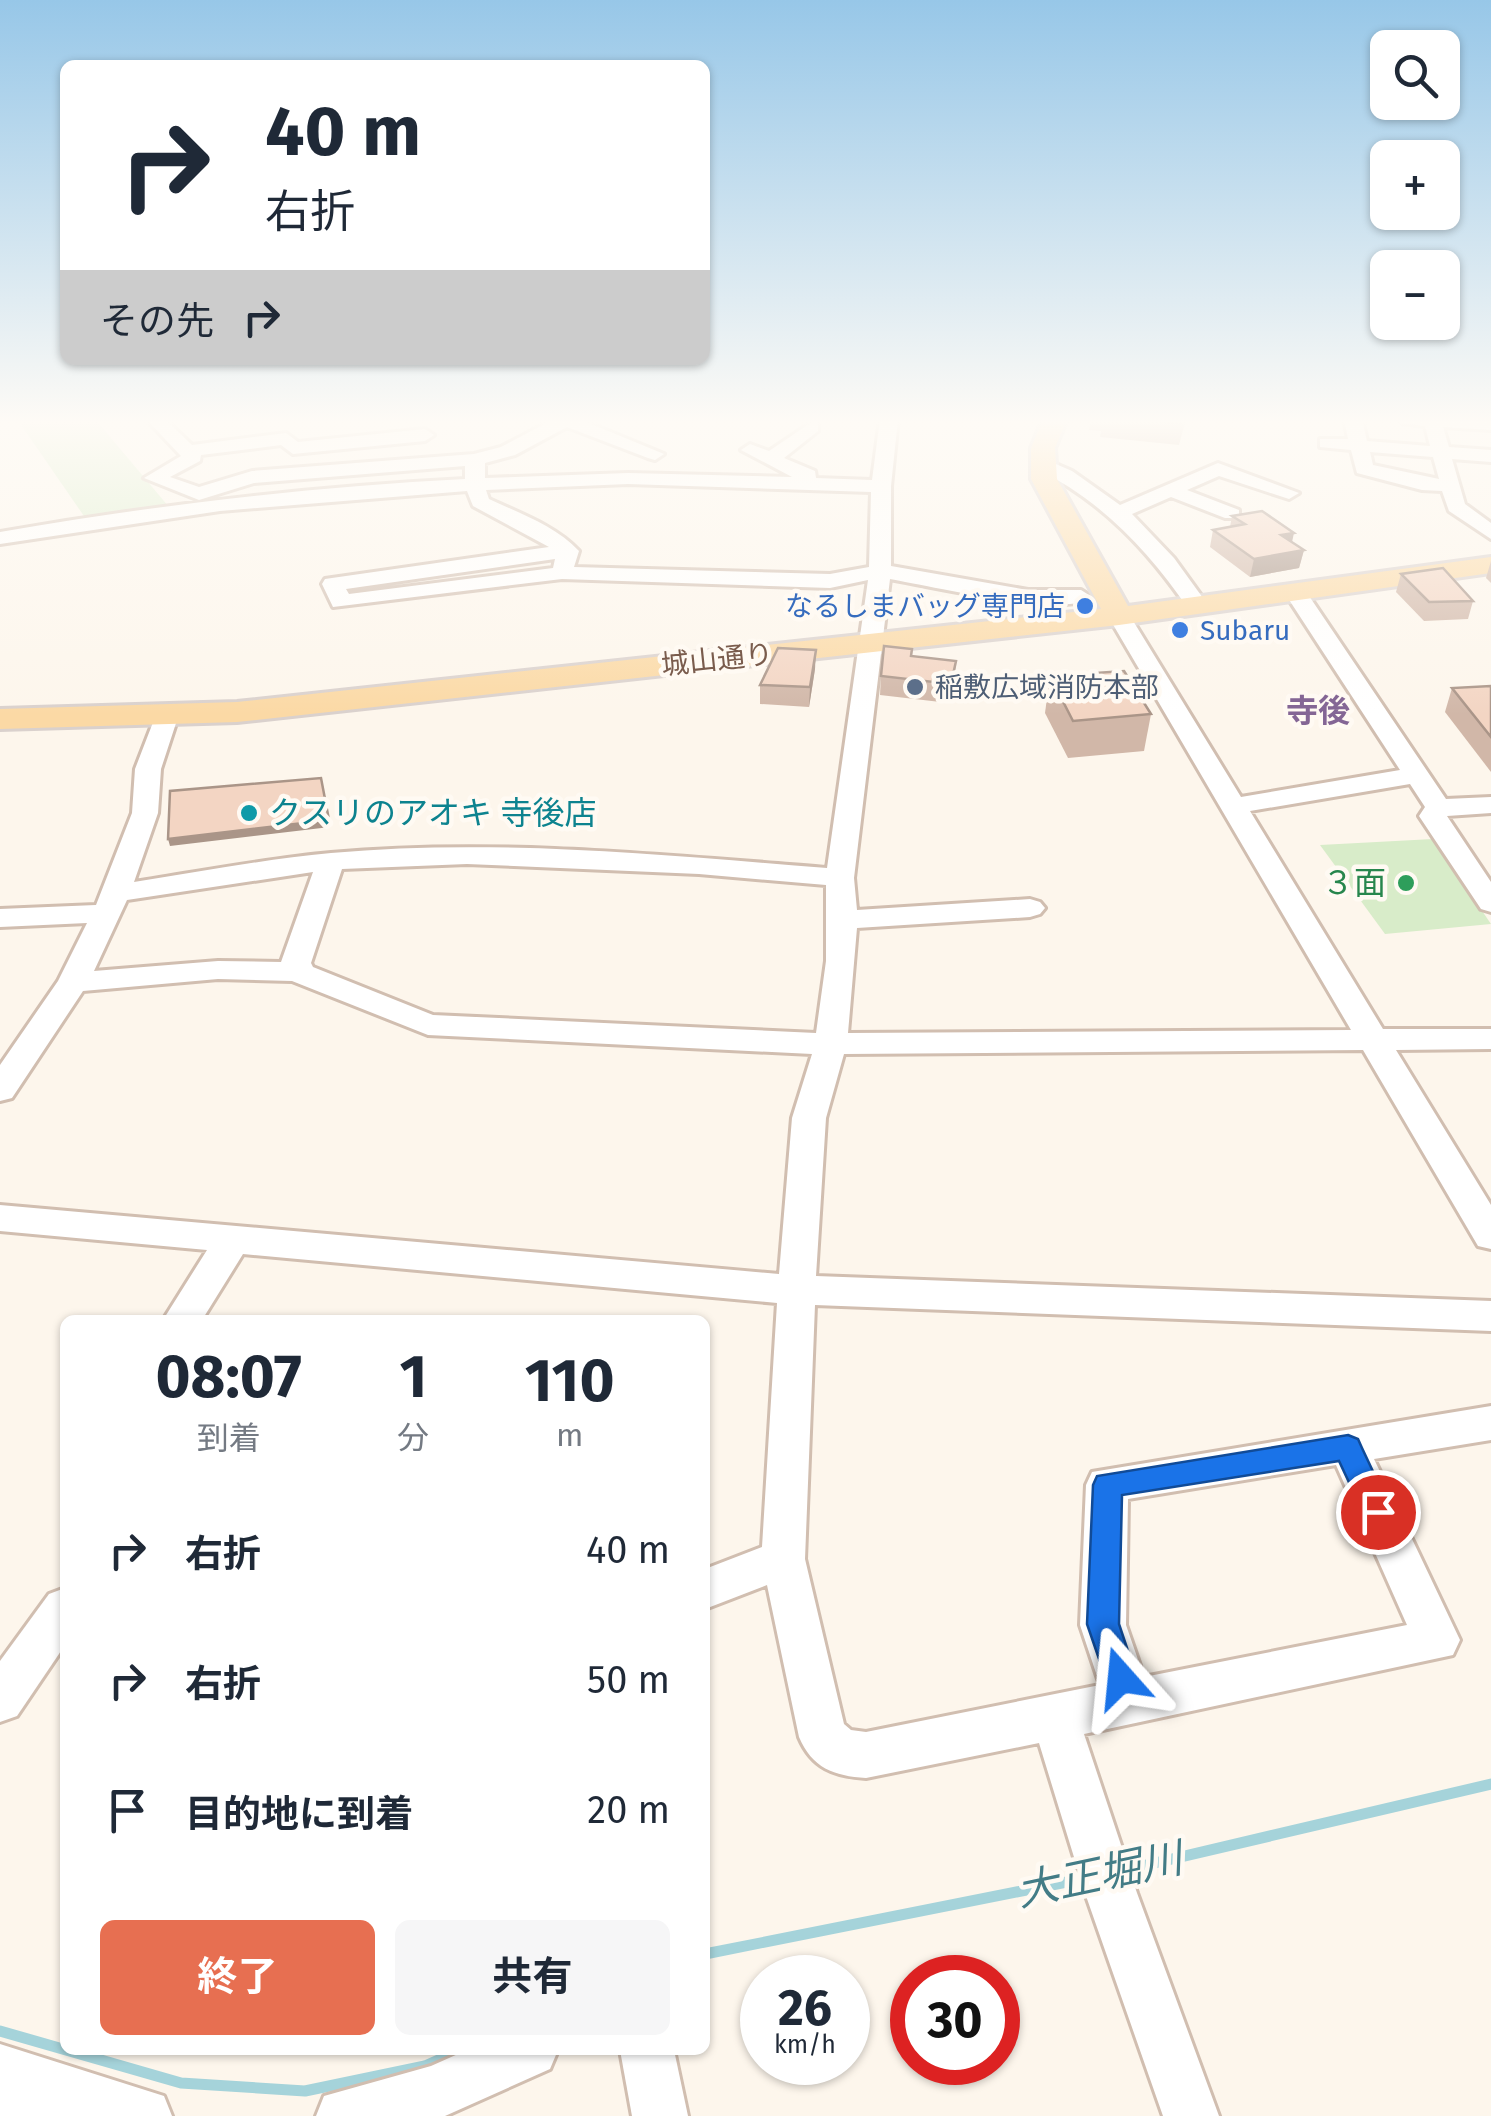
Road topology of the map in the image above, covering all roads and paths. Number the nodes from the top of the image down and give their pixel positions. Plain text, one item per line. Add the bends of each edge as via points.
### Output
1 (115, 518) edge
2 (513, 518) edge
3 (881, 518) edge
4 (1064, 518) edge
5 (1123, 518) edge
6 (0, 538) edge
7 (565, 562) junction
8 (1491, 565) edge
9 (880, 572) junction
10 (1295, 592) junction
11 (1081, 597) dead end
12 (1197, 605) junction
13 (1119, 616) junction
14 (868, 643) junction
15 (166, 716) junction
16 (0, 719) edge
17 (1416, 776) junction
18 (1491, 805) edge
19 (1234, 806) junction
20 (1438, 807) junction
21 (332, 860) junction
22 (840, 878) junction
23 (110, 903) junction
24 (1491, 903) edge
25 (1030, 908) dead end
26 (0, 918) edge
27 (844, 920) junction
28 (300, 972) junction
29 (73, 982) junction
30 (1491, 1039) edge
31 (1374, 1041) junction
32 (831, 1044) junction
33 (0, 1090) edge
34 (0, 1218) edge
35 (1491, 1236) edge
36 (231, 1242) junction
37 (795, 1290) junction
38 (185, 1315) edge
39 (1491, 1316) edge
40 (1491, 1423) edge
41 (1348, 1448) junction
42 (783, 1559) junction
43 (710, 1587) edge
44 (60, 1615) edge
45 (0, 1700) edge
46 (1130, 1704) junction
47 (1055, 1719) junction
48 (520, 2055) edge
49 (648, 2055) edge
50 (0, 2072) edge
51 (54, 2090) junction
52 (0, 2108) edge
53 (144, 2116) edge
54 (344, 2116) edge
55 (660, 2116) edge
56 (1191, 2116) edge

1 - 6 street
2 - 7 street via 542,532
3 - 9 street
4 - 13 main road
5 - 12 street via 1160,553
7 - 7 street via 333,584 341,602
7 - 9 street via 830,581
8 - 10 main road, 城山通り
9 - 11 street via 1028,596
9 - 14 street
10 - 12 main road, 城山通り
10 - 17 street
12 - 13 main road, 城山通り
13 - 14 main road, 城山通り
13 - 19 street
14 - 15 main road, 城山通り
14 - 22 street
15 - 16 main road, 城山通り
15 - 23 street via 148,769 145,813
17 - 19 street
17 - 20 street
18 - 20 street
19 - 31 street
20 - 24 street via 1433,816
21 - 22 street via 467,856
21 - 23 street
21 - 28 street via 296,963
22 - 27 street
23 - 26 street
23 - 29 street
25 - 27 street
27 - 32 street
28 - 29 street via 218,970
28 - 32 street via 428,1025
29 - 33 street
30 - 31 street
31 - 32 street
31 - 35 street
32 - 37 street via 809,1113
34 - 36 street
36 - 37 street
36 - 38 street
37 - 39 street
37 - 42 street via 793,1466
40 - 41 street
41 - 46 street via 1108,1485 1103,1624
41 - 46 street via 1437,1640
42 - 43 street
42 - 47 street via 823,1737 841,1753 866,1755
44 - 45 street
46 - 47 street
47 - 56 street
48 - 54 street via 433,2093
49 - 55 street
50 - 51 street
51 - 52 street
51 - 53 street

